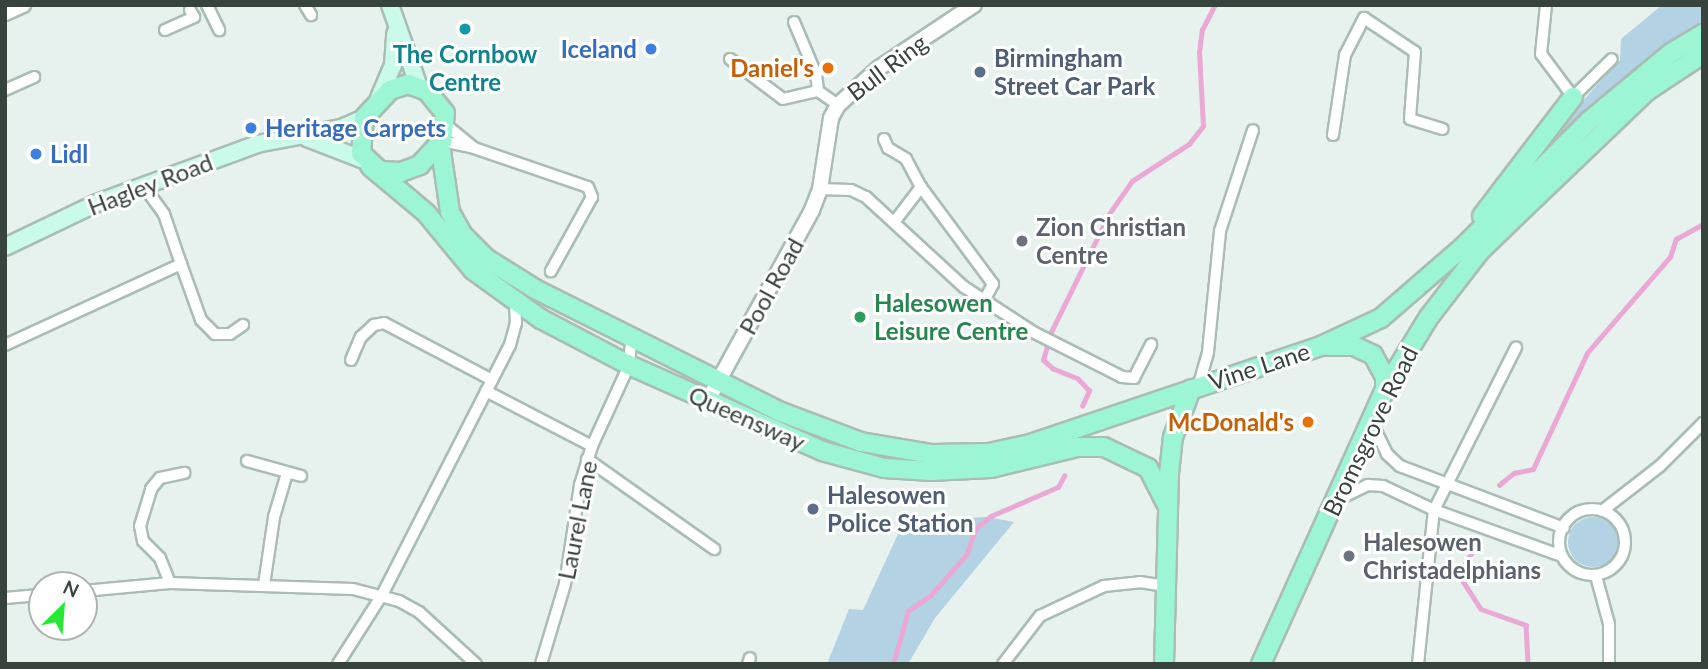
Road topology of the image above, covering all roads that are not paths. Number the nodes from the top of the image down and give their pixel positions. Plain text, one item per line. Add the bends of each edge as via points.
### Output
1 (23, 5) edge
2 (207, 5) edge
3 (390, 5) edge
4 (974, 5) edge
5 (1365, 5) edge
6 (1546, 5) edge
7 (192, 7) edge
8 (5, 13) edge
9 (1364, 18) junction
10 (794, 22) dead end
11 (395, 23) junction
12 (165, 30) dead end
13 (219, 30) dead end
14 (1703, 34) edge
15 (1703, 54) edge
16 (730, 59) dead end
17 (1612, 59) dead end
18 (34, 77) dead end
19 (419, 86) junction
20 (5, 90) edge
21 (818, 91) junction
22 (1573, 97) junction
23 (378, 100) junction
24 (838, 105) junction
25 (364, 118) junction
26 (1442, 129) dead end
27 (1253, 130) dead end
28 (1333, 135) dead end
29 (301, 137) junction
30 (443, 137) junction
31 (884, 139) dead end
32 (474, 148) junction
33 (367, 163) junction
34 (143, 185) junction
35 (921, 187) junction
36 (820, 189) junction
37 (894, 221) junction
38 (1464, 246) junction
39 (5, 247) edge
40 (181, 264) junction
41 (551, 271) dead end
42 (985, 299) junction
43 (515, 302) junction
44 (243, 325) dead end
45 (631, 340) junction
46 (1152, 344) dead end
47 (5, 345) edge
48 (1321, 346) junction
49 (1516, 348) dead end
50 (351, 360) dead end
51 (629, 365) junction
52 (492, 380) junction
53 (718, 381) junction
54 (1195, 387) junction
55 (1385, 389) junction
56 (486, 391) junction
57 (707, 402) junction
58 (1371, 421) junction
59 (1703, 423) edge
60 (592, 446) junction
61 (587, 459) junction
62 (247, 461) dead end
63 (184, 473) dead end
64 (287, 473) junction
65 (301, 476) dead end
66 (1450, 485) junction
67 (1335, 500) junction
68 (1167, 505) junction
69 (1434, 510) junction
70 (1602, 511) junction
71 (1563, 528) junction
72 (714, 550) dead end
73 (1562, 556) junction
74 (1597, 576) junction
75 (170, 583) junction
76 (264, 585) junction
77 (1164, 586) junction
78 (98, 590) edge
79 (382, 595) junction
80 (28, 596) edge
81 (5, 598) edge
82 (338, 664) edge
83 (476, 664) edge
84 (541, 664) edge
85 (1003, 664) edge
86 (1164, 664) edge
87 (1261, 664) edge
88 (1418, 664) edge
89 (1609, 664) edge

1 - 8 street
2 - 13 street
3 - 11 main road
4 - 24 street, Bull Ring via 879,68
5 - 9 street
6 - 22 street via 1541,54
7 - 12 street via 194,17
9 - 26 street via 1415,52 1410,119
9 - 28 street via 1345,55
10 - 21 street via 816,74
11 - 19 main road
11 - 23 main road via 393,65
14 - 38 main road, Bromsgrove Road via 1671,53 1598,114
15 - 55 main road, Bromsgrove Road via 1647,91 1480,251 1429,317
16 - 21 street via 783,99
17 - 22 street
18 - 20 street
19 - 23 main road via 399,85
19 - 30 main road via 439,105
21 - 24 street
22 - 38 main road via 1551,121
23 - 25 main road
24 - 36 street, Bull Ring via 827,134
25 - 29 main road, Hagley Road
25 - 33 main road via 359,142
27 - 54 street via 1220,231 1208,352
29 - 33 main road, Hagley Road
29 - 34 main road, Hagley Road via 257,144
30 - 32 street
30 - 32 street
30 - 33 main road via 425,161 408,170 391,173
30 - 45 main road, Queensway via 450,212 462,234 512,275
31 - 35 street via 888,148 906,159
32 - 41 street via 588,187 592,197
33 - 43 main road, Queensway via 426,214 473,270
34 - 39 main road, Hagley Road
34 - 40 street via 164,214
35 - 37 street
35 - 42 street via 993,284
36 - 37 street via 851,190
36 - 53 street, Pool Road via 786,262
37 - 42 street via 913,245
38 - 48 main road, Bromsgrove Road via 1381,318
40 - 44 street via 201,320 215,334 230,334
40 - 47 street
42 - 46 street via 1033,332 1122,377 1134,378
43 - 51 main road, Queensway
43 - 52 street via 516,323
45 - 51 street, Laurel Lane
45 - 53 main road, Queensway
48 - 54 main road, Vine Lane
48 - 55 main road via 1354,346 1373,355 1385,377
49 - 66 street
50 - 52 street via 360,337 384,323
51 - 57 main road, Queensway
51 - 60 street, Laurel Lane
52 - 56 street
53 - 54 main road, Queensway via 781,412 861,442 932,454 989,453 1030,444
53 - 57 street, Pool Road
54 - 68 main road, Vine Lane via 1173,437
55 - 58 main road, Bromsgrove Road
56 - 60 street
56 - 79 street
57 - 68 main road, Queensway via 822,451 884,468 991,468 1078,447 1104,447 1148,468
58 - 66 street via 1388,454 1400,466
58 - 67 main road, Bromsgrove Road
59 - 70 street via 1660,466
60 - 61 street, Laurel Lane
61 - 72 street
61 - 84 street, Laurel Lane via 558,615
62 - 64 street via 271,464
63 - 75 street via 160,478 151,489 140,526 143,541 160,558
64 - 65 street
64 - 76 street via 274,517
66 - 69 street
66 - 71 street
67 - 69 street via 1368,485 1383,486
67 - 87 main road, Bromsgrove Road
68 - 77 main road, Vine Lane
69 - 73 street
69 - 88 street
70 - 71 street via 1578,513
70 - 74 street via 1618,522 1625,540 1615,566
71 - 73 street via 1559,541
73 - 74 street via 1574,568
74 - 89 street via 1609,624
75 - 76 street
75 - 78 street
76 - 79 street via 334,585
77 - 85 street via 1140,582 1104,586 1040,617
77 - 86 main road, Vine Lane
79 - 82 street
79 - 83 street via 419,612
80 - 81 street

